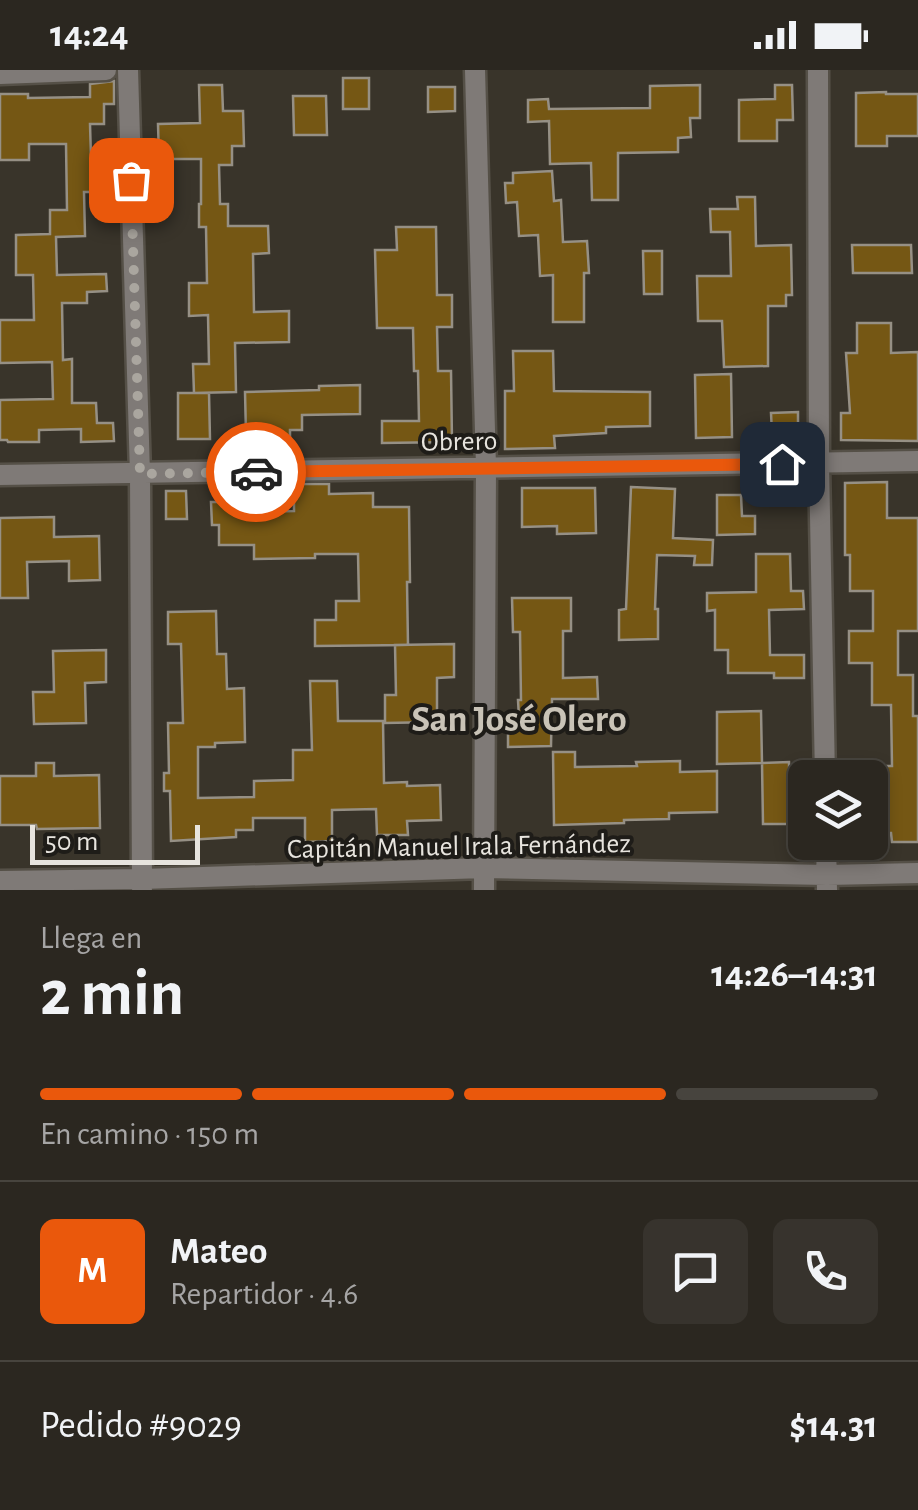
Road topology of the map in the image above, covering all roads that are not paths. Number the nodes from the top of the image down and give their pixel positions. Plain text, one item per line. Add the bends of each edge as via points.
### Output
1 (106, 70) edge
2 (128, 70) edge
3 (475, 70) edge
4 (818, 70) edge
5 (0, 74) edge
6 (918, 461) edge
7 (818, 464) junction
8 (486, 467) junction
9 (140, 474) junction
10 (0, 475) edge
11 (825, 760) edge
12 (484, 868) junction
13 (918, 873) edge
14 (0, 881) edge
15 (827, 882) edge
16 (142, 884) edge
17 (484, 890) edge

1 - 5 street
2 - 9 street
3 - 8 street
4 - 7 street
6 - 7 street, Obrero
7 - 8 street, Obrero
7 - 11 street
8 - 9 street, Obrero
8 - 12 street
9 - 10 street, Obrero
9 - 16 street
12 - 15 street, Capitán Manuel Irala Fernández
12 - 16 street, Capitán Manuel Irala Fernández
12 - 17 street
13 - 15 street, Capitán Manuel Irala Fernández
14 - 16 street, Capitán Manuel Irala Fernández

